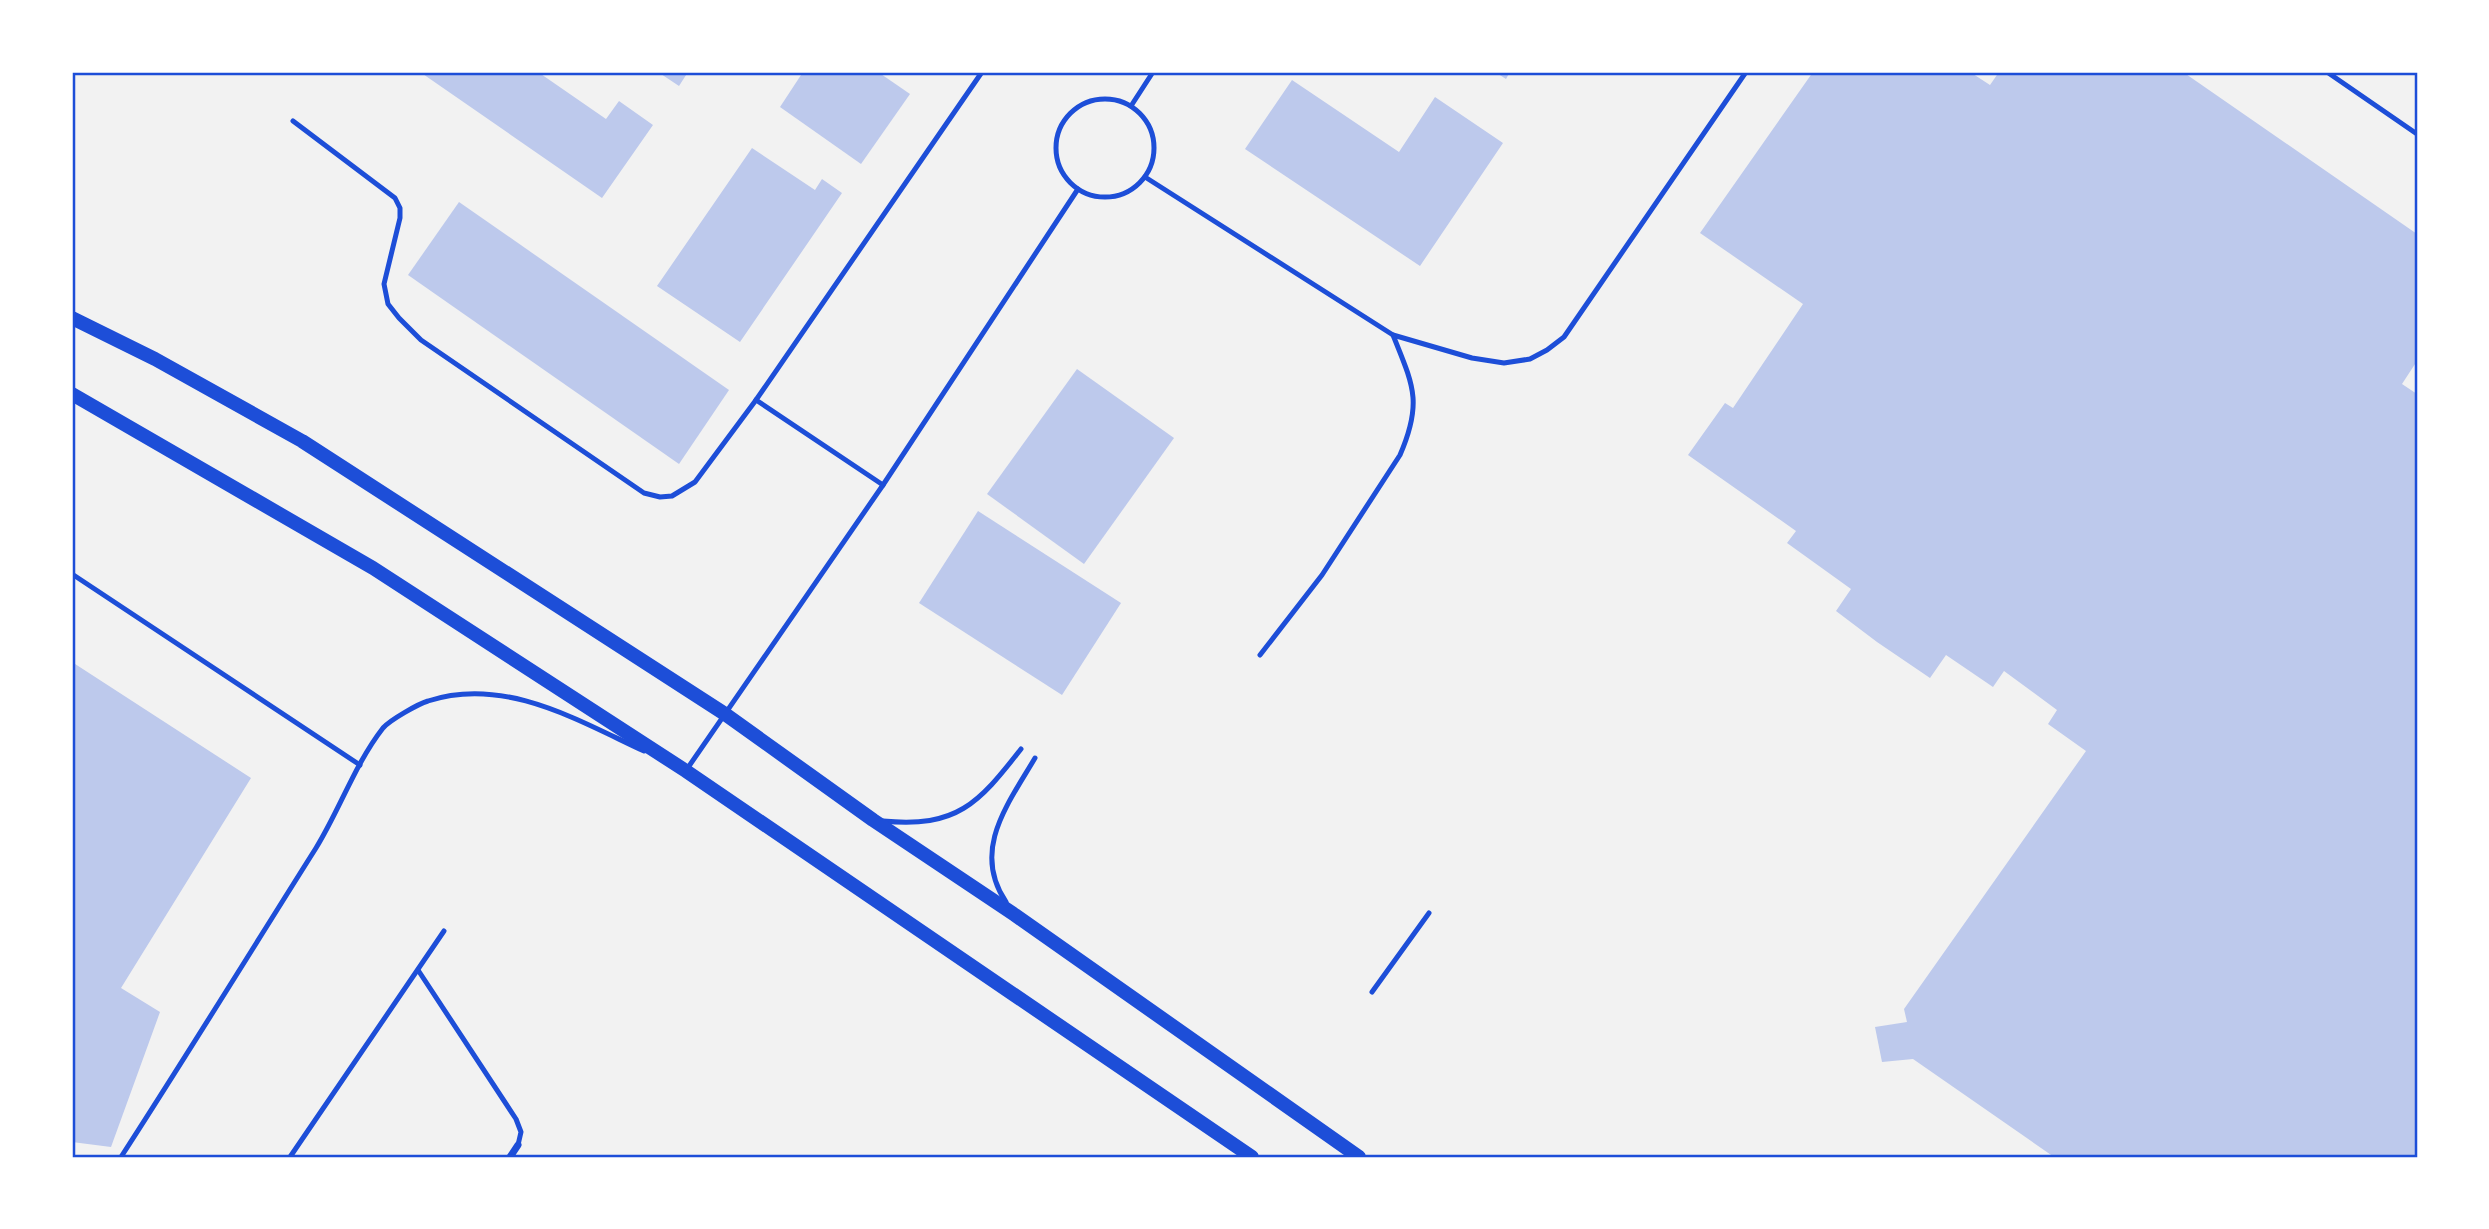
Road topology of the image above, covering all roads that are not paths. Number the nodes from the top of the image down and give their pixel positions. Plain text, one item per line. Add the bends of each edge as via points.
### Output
1 (982, 72) edge
2 (1153, 72) edge
3 (1746, 72) edge
4 (2327, 72) edge
5 (1131, 106) junction
6 (293, 121) dead end
7 (2417, 134) edge
8 (1145, 177) junction
9 (1078, 189) junction
10 (72, 318) edge
11 (1393, 335) junction
12 (72, 394) edge
13 (756, 400) junction
14 (883, 485) junction
15 (72, 574) edge
16 (1259, 655) dead end
17 (725, 714) junction
18 (1021, 749) dead end
19 (1035, 758) dead end
20 (360, 765) junction
21 (686, 771) junction
22 (873, 820) junction
23 (1429, 913) dead end
24 (1015, 915) junction
25 (444, 931) dead end
26 (418, 970) junction
27 (1372, 992) dead end
28 (518, 1145) joint
29 (121, 1157) edge
30 (290, 1157) edge
31 (510, 1157) edge
32 (1252, 1157) edge
33 (1359, 1157) edge

1 - 13 lane
2 - 5 lane
3 - 11 lane via 1564,337 1547,351 1504,363
4 - 7 lane
5 - 8 lane via 1143,117 1155,147
5 - 9 lane via 1101,99 1080,107 1064,122 1056,151 1067,179
6 - 13 lane via 395,198 400,218 384,284 388,303 399,318 421,340 644,493 672,496 687,488
8 - 9 lane via 1121,195 1092,195
8 - 11 lane
9 - 14 lane
10 - 17 main road via 302,441
11 - 16 lane via 1413,387 1415,410 1409,436 1322,575
12 - 21 main road via 373,568
13 - 14 lane
14 - 17 lane
15 - 20 lane
17 - 21 lane
17 - 22 main road
18 - 22 lane via 992,787 945,819 909,824
19 - 24 lane via 1002,812 992,850 997,885
20 - 21 lane via 385,726 426,701 472,692 521,698
20 - 29 lane via 318,844
21 - 32 main road
22 - 24 main road
23 - 27 lane
24 - 33 main road
25 - 26 lane
26 - 28 lane via 516,1119 521,1132
26 - 30 lane
28 - 31 street

